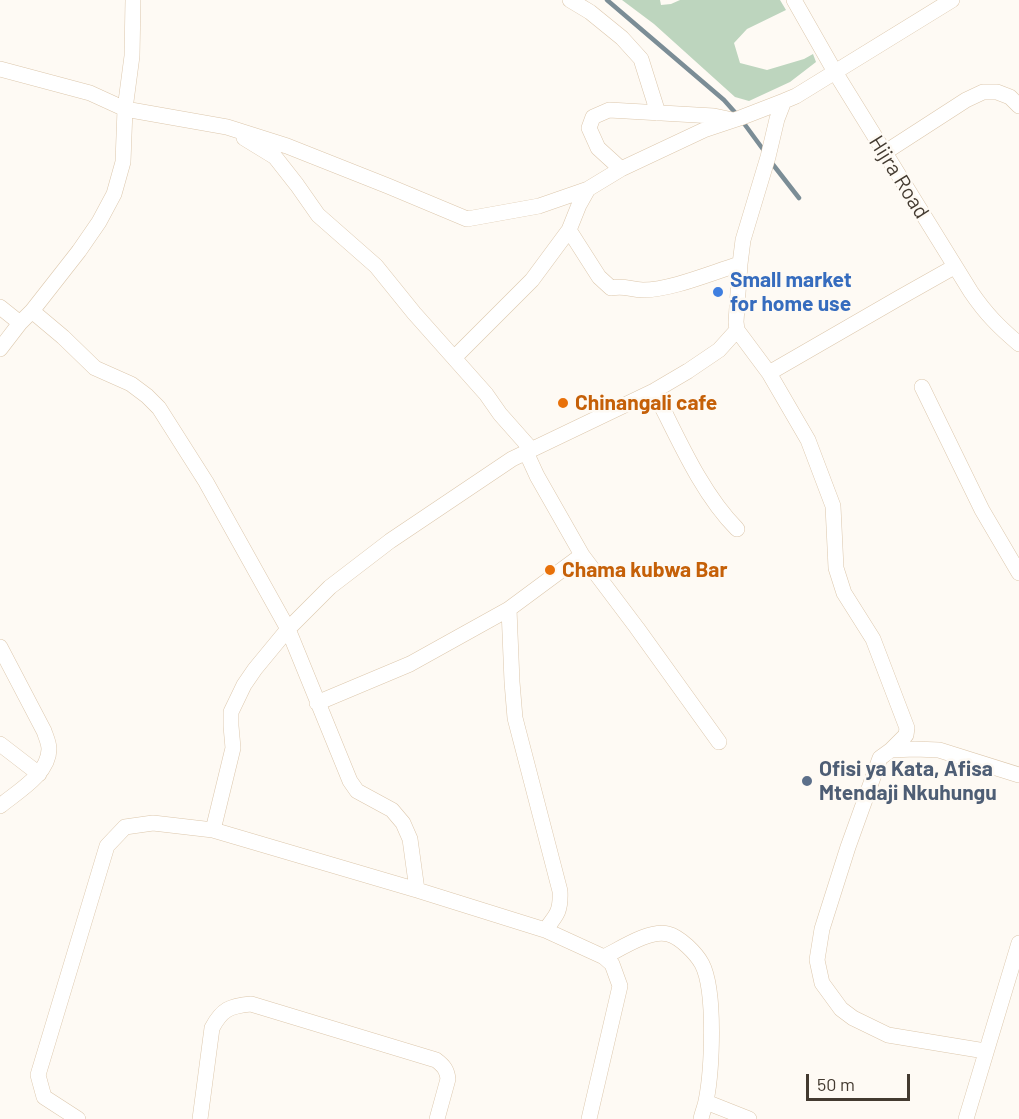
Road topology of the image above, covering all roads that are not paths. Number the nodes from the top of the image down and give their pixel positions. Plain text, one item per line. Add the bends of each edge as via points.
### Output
1 (133, 0) edge
2 (570, 0) edge
3 (794, 0) edge
4 (952, 0) edge
5 (0, 69) edge
6 (835, 72) junction
7 (784, 101) junction
8 (1015, 101) edge
9 (125, 109) junction
10 (658, 113) junction
11 (735, 120) junction
12 (227, 127) junction
13 (884, 153) junction
14 (621, 169) junction
15 (588, 189) junction
16 (568, 231) junction
17 (740, 264) junction
18 (954, 267) junction
19 (0, 307) edge
20 (32, 311) junction
21 (20, 322) junction
22 (737, 330) junction
23 (1019, 344) edge
24 (0, 348) edge
25 (454, 358) junction
26 (769, 373) junction
27 (922, 387) dead end
28 (654, 391) junction
29 (529, 451) junction
30 (737, 529) dead end
31 (582, 555) junction
32 (1019, 573) edge
33 (509, 609) junction
34 (288, 629) junction
35 (0, 647) edge
36 (317, 703) junction
37 (719, 742) dead end
38 (0, 744) edge
39 (891, 750) junction
40 (39, 774) junction
41 (1019, 774) edge
42 (0, 806) edge
43 (213, 830) junction
44 (417, 890) junction
45 (545, 930) junction
46 (1019, 943) edge
47 (604, 957) junction
48 (985, 1051) junction
49 (706, 1102) junction
50 (78, 1119) edge
51 (200, 1119) edge
52 (437, 1119) edge
53 (589, 1119) edge
54 (700, 1119) edge
55 (749, 1119) edge
56 (966, 1119) edge

1 - 9 street via 132,56
2 - 10 street via 591,12 641,59
3 - 6 street, Hijra Road
4 - 6 street
5 - 9 street via 90,93
6 - 7 street
6 - 13 street, Hijra Road
7 - 11 street
7 - 17 street via 743,240
8 - 13 street via 997,92 982,92
9 - 12 street
9 - 20 street via 123,162 114,194 79,252
10 - 11 street
10 - 14 street via 609,110 593,117 589,128 598,148
11 - 14 street via 704,130
12 - 15 street via 287,146 467,219 539,206
12 - 25 street via 275,157 318,215 376,266
13 - 18 street, Hijra Road
14 - 15 street
15 - 16 street
16 - 17 street via 611,288 643,290 672,285
16 - 25 street via 532,280
17 - 22 street
18 - 23 street, Hijra Road via 986,313
18 - 26 street
19 - 21 street
20 - 21 street
20 - 34 street via 95,368 131,384 159,408 206,482
21 - 24 street
22 - 26 street
22 - 28 street via 719,350
25 - 29 street
26 - 39 street via 808,440 833,506 836,568 844,593 873,639 907,728 906,735
27 - 32 street via 982,510
28 - 29 street
28 - 30 street via 706,489
29 - 31 street via 537,476
29 - 34 street via 390,541 330,587
31 - 33 street
31 - 37 street
33 - 36 street via 410,664
33 - 45 street via 515,718 560,891 561,906
34 - 36 street
34 - 43 street via 244,685 231,712 233,748
35 - 40 street via 48,742 47,760
36 - 44 street via 357,791 392,810 404,823
38 - 40 street
39 - 41 street via 939,750
39 - 48 street via 880,758 822,929 817,960 822,983 841,1009 888,1035
40 - 42 street
43 - 44 street
43 - 50 street via 153,823 125,827 107,846 38,1075 44,1097
44 - 45 street
45 - 47 street
46 - 48 street
47 - 49 street via 636,940 667,933 684,942 702,964 711,1010
47 - 53 street via 612,964 620,986
48 - 56 street
49 - 54 street
49 - 55 street
51 - 52 street via 212,1028 226,1010 251,1004 436,1060 448,1073

